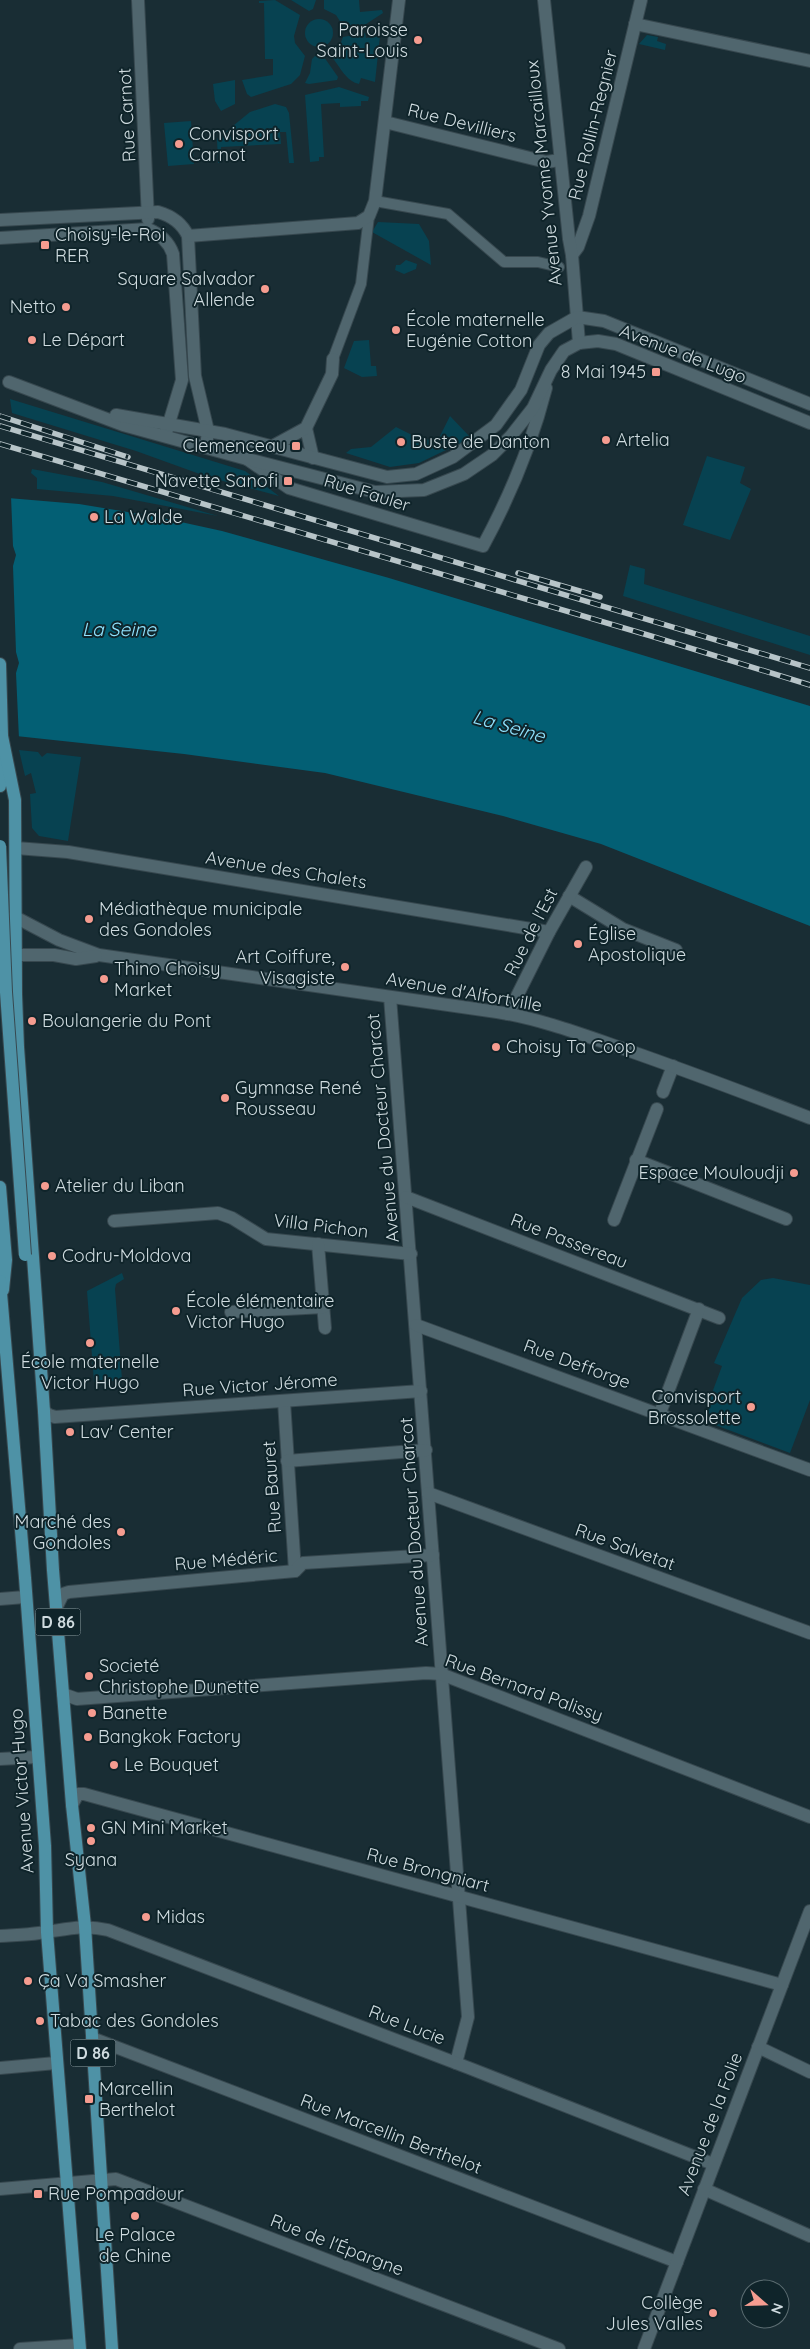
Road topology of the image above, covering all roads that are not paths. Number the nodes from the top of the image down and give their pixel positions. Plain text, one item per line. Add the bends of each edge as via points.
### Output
1 (138, 0) edge
2 (399, 0) edge
3 (544, 0) edge
4 (641, 0) edge
5 (635, 24) junction
6 (810, 61) edge
7 (385, 122) junction
8 (560, 160) junction
9 (375, 201) junction
10 (149, 212) junction
11 (369, 216) junction
12 (0, 220) edge
13 (148, 229) junction
14 (188, 236) junction
15 (0, 238) edge
16 (572, 255) junction
17 (558, 266) dead end
18 (577, 317) junction
19 (579, 343) junction
20 (333, 359) joint
21 (551, 370) junction
22 (9, 382) dead end
23 (810, 404) edge
24 (810, 423) edge
25 (306, 428) junction
26 (167, 431) junction
27 (208, 431) junction
28 (273, 446) junction
29 (206, 448) junction
30 (313, 458) junction
31 (247, 459) junction
32 (0, 664) edge
33 (2, 736) junction
34 (0, 786) edge
35 (0, 846) edge
36 (16, 848) junction
37 (586, 867) dead end
38 (569, 896) junction
39 (17, 918) junction
40 (0, 919) edge
41 (549, 932) junction
42 (676, 950) dead end
43 (17, 954) junction
44 (0, 955) edge
45 (99, 955) junction
46 (390, 997) junction
47 (508, 1014) junction
48 (673, 1066) junction
49 (663, 1092) dead end
50 (657, 1109) dead end
51 (810, 1118) edge
52 (636, 1160) junction
53 (0, 1187) edge
54 (406, 1198) junction
55 (786, 1219) dead end
56 (614, 1220) dead end
57 (114, 1221) dead end
58 (318, 1244) junction
59 (411, 1254) junction
60 (0, 1281) edge
61 (2, 1306) junction
62 (324, 1307) junction
63 (699, 1309) junction
64 (231, 1312) dead end
65 (37, 1316) junction
66 (719, 1318) dead end
67 (416, 1325) junction
68 (325, 1328) dead end
69 (421, 1391) junction
70 (284, 1401) junction
71 (44, 1411) junction
72 (660, 1413) junction
73 (5, 1414) edge
74 (426, 1450) junction
75 (287, 1461) junction
76 (810, 1470) edge
77 (428, 1493) junction
78 (433, 1555) junction
79 (295, 1571) junction
80 (26, 1597) junction
81 (0, 1599) edge
82 (57, 1606) junction
83 (810, 1633) edge
84 (441, 1674) junction
85 (63, 1694) junction
86 (37, 1757) junction
87 (0, 1759) edge
88 (72, 1805) junction
89 (810, 1816) edge
90 (459, 1897) junction
91 (810, 1911) edge
92 (85, 1926) junction
93 (46, 1932) junction
94 (0, 1936) edge
95 (782, 1985) junction
96 (92, 2038) junction
97 (758, 2047) junction
98 (56, 2063) junction
99 (456, 2063) junction
100 (0, 2068) edge
101 (810, 2072) edge
102 (713, 2164) junction
103 (101, 2180) junction
104 (66, 2184) junction
105 (0, 2189) edge
106 (704, 2189) junction
107 (810, 2236) edge
108 (677, 2262) junction
109 (79, 2347) edge
110 (20, 2349) edge
111 (112, 2349) edge
112 (559, 2349) edge
113 (644, 2349) edge

1 - 10 street, Rue Carnot
2 - 7 street
3 - 8 street, Avenue Yvonne Marcailloux
4 - 5 street, Rue Rollin-Regnier
5 - 6 street
5 - 16 street, Rue Rollin-Regnier via 589,216
7 - 8 street, Rue Devilliers via 546,162
7 - 9 street
8 - 16 street, Avenue Yvonne Marcailloux
9 - 11 street
9 - 17 street via 448,214 504,262 538,262
10 - 12 street
10 - 13 street, Rue Carnot
10 - 14 street via 171,216
11 - 14 street via 358,223
11 - 20 street via 361,284
13 - 15 street
13 - 26 street via 157,232 174,254 182,380
14 - 27 street via 195,376
16 - 18 street, Avenue Yvonne Marcailloux
18 - 19 street, Avenue Yvonne Marcailloux
18 - 23 street, Avenue de Lugo via 604,321
18 - 30 street via 548,333 539,344 521,390 496,425 453,458 416,474 388,477
19 - 21 street via 564,351
19 - 24 street, Avenue de Lugo via 598,341 616,344
20 - 25 street via 332,374
21 - 31 street via 533,408 492,455 464,474 424,490 375,492
21 - 31 street, Rue Fauler via 536,428 506,501 483,546 289,488
22 - 26 street via 123,425
25 - 28 street
25 - 30 street
26 - 27 street
26 - 29 street
27 - 28 street
27 - 29 street
28 - 30 street
29 - 31 street
32 - 33 main road, D 86
33 - 34 main road, D 86
33 - 36 main road, D 86 via 14,792
35 - 65 main road, D 86, bridge via 6,992 25,1255
36 - 39 main road, D 86
36 - 41 street, Avenue des Chalets via 68,852
37 - 38 street, Rue de l'Est
38 - 41 street, Rue de l'Est
38 - 42 street via 623,928
39 - 40 street
39 - 43 main road, D 86
39 - 45 street, Avenue d'Alfortville via 59,940
41 - 47 street, Rue de l'Est
43 - 44 street, Avenue d'Alfortville
43 - 45 street, Avenue d'Alfortville via 76,958
43 - 65 main road, D 86 via 18,1050
45 - 46 street, Avenue d'Alfortville
46 - 47 street, Avenue d'Alfortville
46 - 54 street, Avenue du Docteur Charcot
47 - 48 street, Avenue d'Alfortville via 574,1031
48 - 49 street
48 - 51 street, Avenue d'Alfortville
50 - 52 street
52 - 55 street
52 - 56 street
53 - 61 main road, Avenue Victor Hugo / D 86 via 6,1260
54 - 59 street, Avenue du Docteur Charcot
54 - 63 street, Rue Passereau
57 - 58 street, Villa Pichon via 218,1213 266,1239
58 - 59 street, Villa Pichon
58 - 62 street
59 - 67 street, Avenue du Docteur Charcot
60 - 61 main road, Avenue Victor Hugo / D 86
61 - 73 main road, Avenue Victor Hugo / D 86
62 - 64 street
62 - 68 street
63 - 66 street, Rue Passereau
63 - 72 street
65 - 71 main road, D 86
67 - 69 street, Avenue du Docteur Charcot
67 - 72 street, Rue Defforge
69 - 70 street, Rue Victor Jérome
69 - 74 street, Avenue du Docteur Charcot
70 - 71 street, Rue Victor Jérome via 55,1417
70 - 75 street, Rue Bauret
71 - 82 main road, D 86
72 - 76 street, Rue Defforge
73 - 80 main road, Avenue Victor Hugo / D 86
74 - 75 street
74 - 77 street, Avenue du Docteur Charcot
75 - 79 street, Rue Bauret
77 - 78 street, Avenue du Docteur Charcot
77 - 83 street, Rue Salvetat
78 - 79 street, Rue Médéric via 303,1563
78 - 84 street, Avenue du Docteur Charcot
79 - 82 street, Rue Médéric via 69,1592 63,1594
80 - 81 street
80 - 86 main road, Avenue Victor Hugo / D 86
82 - 85 main road, D 86
84 - 85 street, Rue Bernard Palissy via 77,1699
84 - 89 street, Rue Bernard Palissy
84 - 90 street, Avenue du Docteur Charcot
85 - 88 main road, D 86
86 - 87 street
86 - 93 main road, Avenue Victor Hugo / D 86 via 45,1846
88 - 90 street, Rue Brongniart via 78,1794 84,1794
88 - 92 main road, D 86
90 - 95 street, Rue Brongniart
90 - 99 street, Avenue du Docteur Charcot via 468,2016
91 - 95 street, Avenue de la Folie
92 - 93 street, Rue Lucie
92 - 96 main road, D 86
92 - 99 street, Rue Lucie via 108,1930
93 - 94 street, Rue Lucie
93 - 98 main road, Avenue Victor Hugo / D 86
95 - 97 street, Avenue de la Folie
96 - 103 main road, D 86
96 - 108 street, Rue Marcellin Berthelot
97 - 101 street
97 - 102 street, Avenue de la Folie
98 - 100 street
98 - 104 main road, Avenue Victor Hugo / D 86
99 - 102 street, Rue Lucie
102 - 106 street, Avenue de la Folie
103 - 104 street
103 - 111 main road, D 86
103 - 112 street, Rue de l'Épargne via 116,2179
104 - 105 street
104 - 109 main road, Avenue Victor Hugo / D 86
106 - 107 street
106 - 108 street, Avenue de la Folie
108 - 113 street, Avenue de la Folie
109 - 110 street

